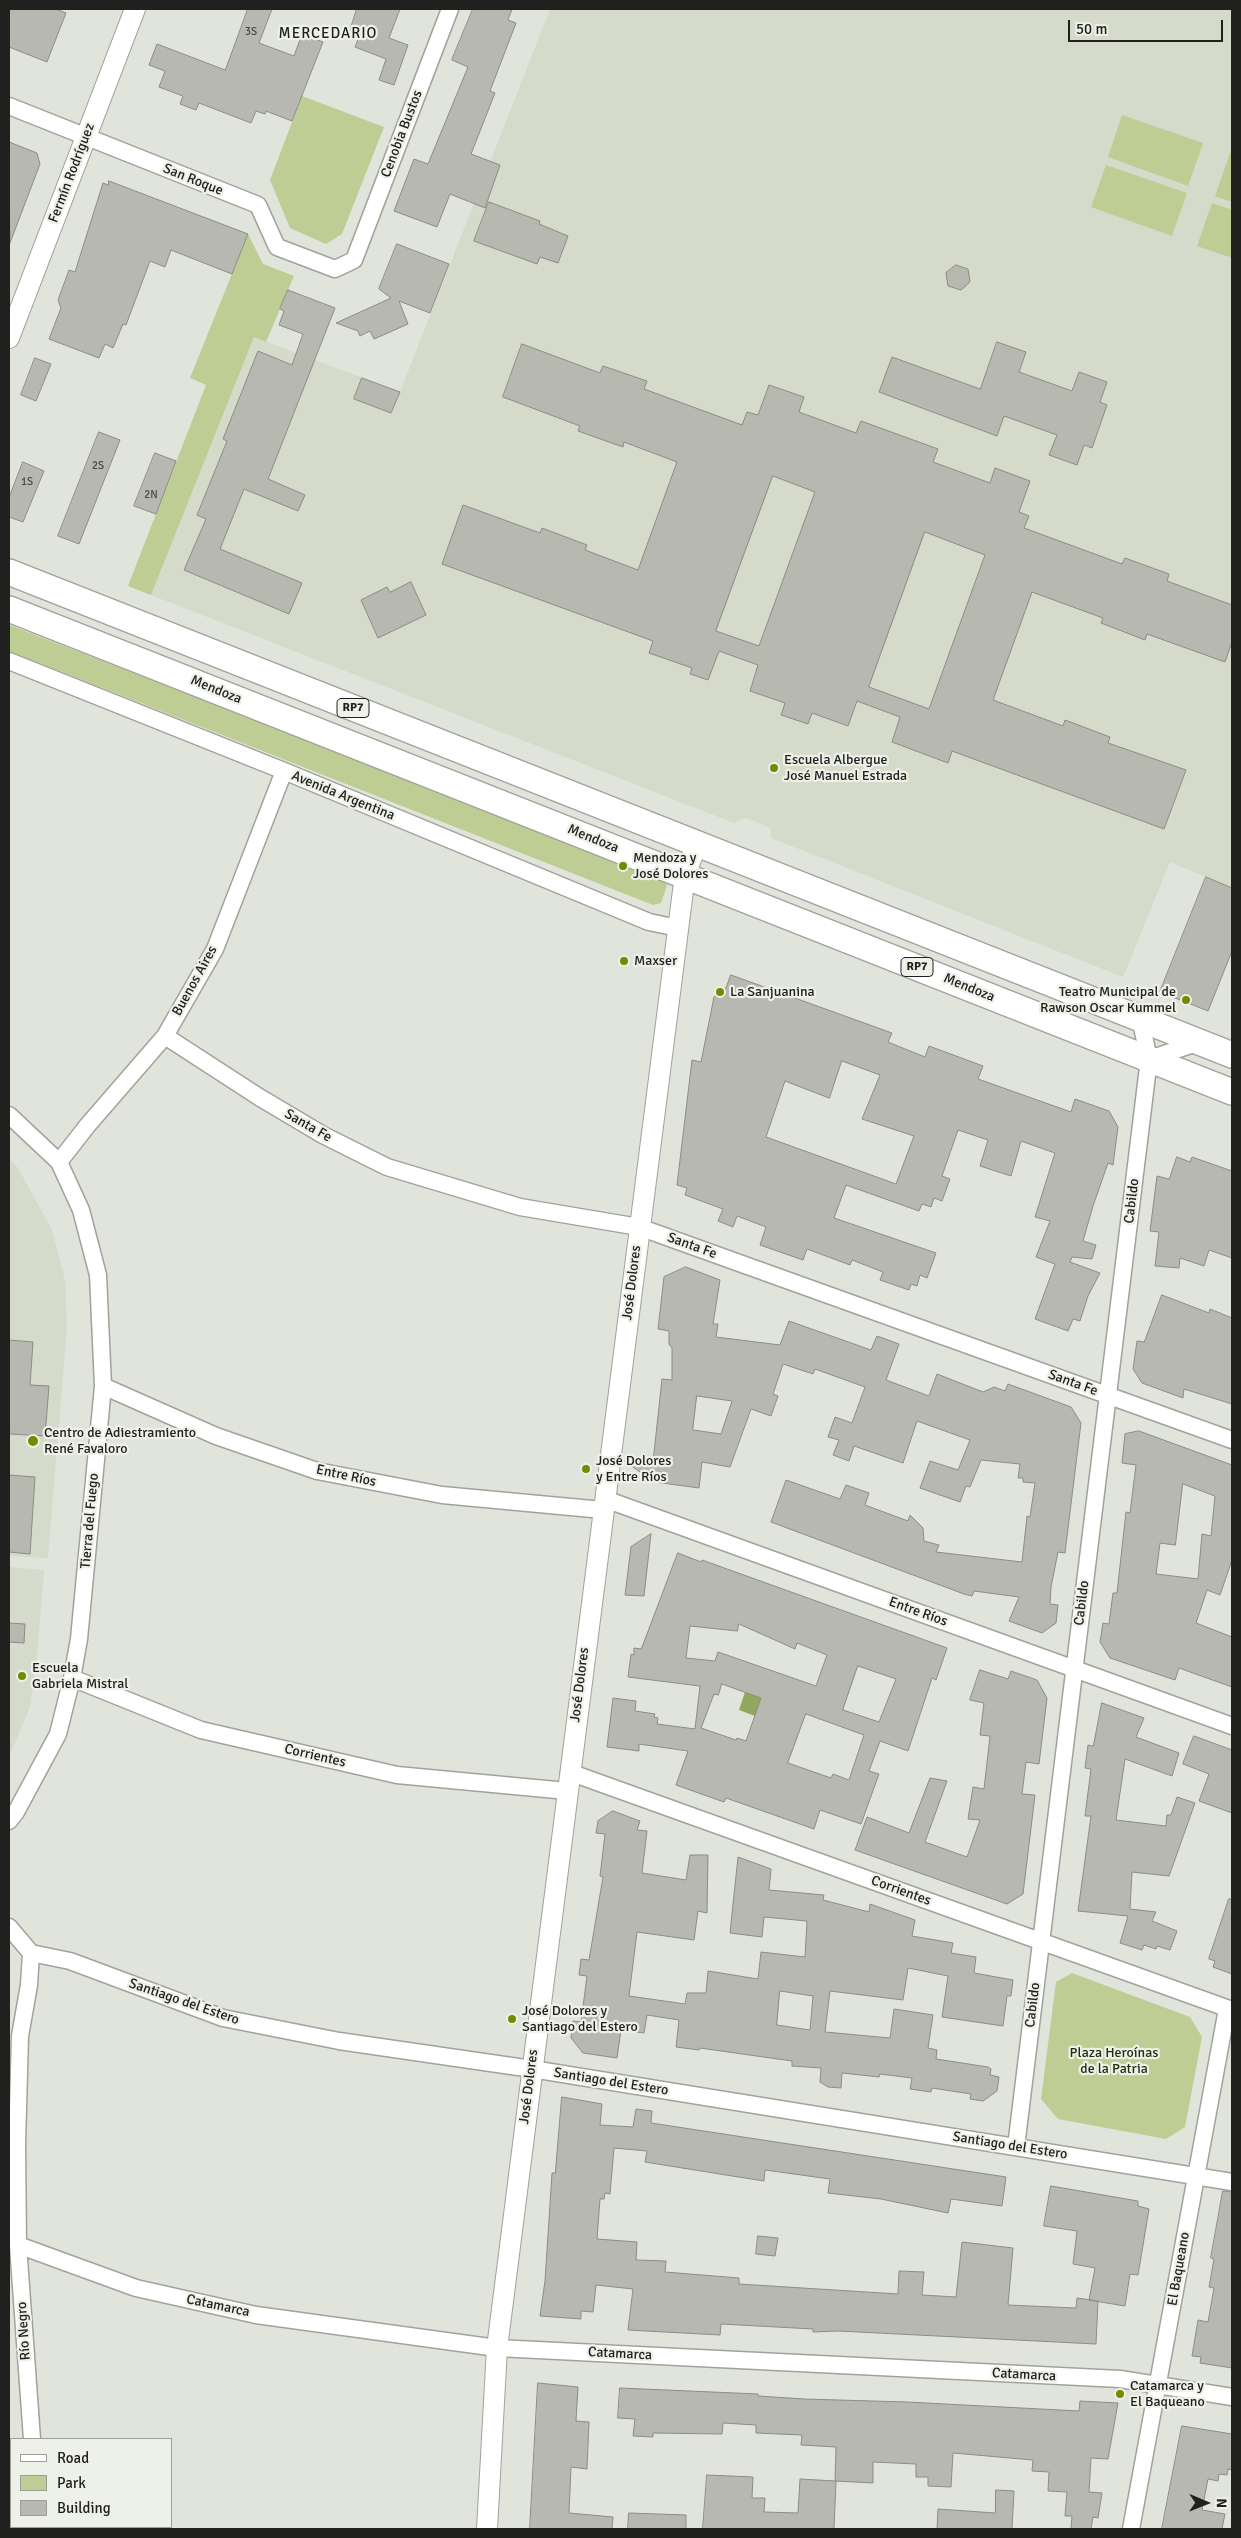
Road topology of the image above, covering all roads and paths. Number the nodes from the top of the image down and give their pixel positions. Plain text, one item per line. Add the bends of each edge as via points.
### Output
1 (135, 9) edge
2 (450, 9) edge
3 (9, 106) edge
4 (86, 137) junction
5 (354, 260) joint
6 (9, 338) edge
7 (9, 572) edge
8 (9, 608) edge
9 (9, 661) edge
10 (284, 771) junction
11 (697, 844) junction
12 (685, 875) junction
13 (678, 928) junction
14 (1140, 1018) junction
15 (165, 1036) junction
16 (1200, 1042) junction
17 (1232, 1055) edge
18 (1149, 1059) junction
19 (1232, 1092) edge
20 (9, 1115) edge
21 (59, 1162) junction
22 (639, 1227) junction
23 (103, 1386) junction
24 (1108, 1395) junction
25 (1232, 1440) edge
26 (604, 1504) junction
27 (1074, 1668) junction
28 (72, 1678) junction
29 (1232, 1726) edge
30 (568, 1781) junction
31 (9, 1821) edge
32 (9, 1927) edge
33 (1041, 1941) junction
34 (31, 1953) junction
35 (1230, 2010) edge
36 (532, 2069) junction
37 (1016, 2147) junction
38 (1196, 2176) junction
39 (1232, 2182) edge
40 (18, 2245) junction
41 (496, 2348) junction
42 (1158, 2385) junction
43 (1232, 2398) edge
44 (32, 2438) edge
45 (487, 2529) edge
46 (1131, 2529) edge

1 - 4 street, Fermín Rodríguez
2 - 5 street, Cenobia Bustos
3 - 4 street, San Roque
4 - 5 street, San Roque via 258,205 277,247 335,269
4 - 6 street, Fermín Rodríguez
7 - 11 main road, RP7
8 - 12 main road, Mendoza / RP7
9 - 10 street, Avenida Argentina
10 - 13 street, Avenida Argentina via 649,922
10 - 15 street, Buenos Aires via 215,949
11 - 12 street, José Dolores
11 - 14 main road, RP7
12 - 13 street, José Dolores
12 - 18 main road, Mendoza / RP7
13 - 22 street, José Dolores
14 - 16 main road, RP7
14 - 18 street, Cabildo
15 - 21 street, Buenos Aires
15 - 22 street, Santa Fe via 307,1126 387,1167 520,1206
16 - 17 main road, RP7
16 - 18 street
18 - 19 main road, Mendoza / RP7
18 - 24 street, Cabildo
20 - 21 street, Tierra del Fuego
21 - 23 street, Tierra del Fuego via 81,1210 98,1275
22 - 24 street, Santa Fe
22 - 26 street, José Dolores
23 - 26 street, Entre Ríos via 216,1436 317,1471 442,1495
23 - 28 street, Tierra del Fuego via 79,1639
24 - 25 street, Santa Fe
24 - 27 street, Cabildo
26 - 27 street, Entre Ríos
26 - 30 street, José Dolores
27 - 29 street, Entre Ríos
27 - 33 street, Cabildo
28 - 30 street, Corrientes via 201,1730 387,1773
28 - 31 street, Tierra del Fuego via 58,1734
30 - 33 street, Corrientes
30 - 36 street, José Dolores
32 - 34 street
33 - 35 street, Corrientes
33 - 37 street, Cabildo
34 - 36 street, Santiago del Estero via 70,1961 223,2018 339,2041
34 - 40 street, Río Negro via 20,2036
35 - 38 street, El Baqueano
36 - 37 street, Santiago del Estero
36 - 41 street, José Dolores
37 - 38 street, Santiago del Estero
38 - 39 street, Santiago del Estero
38 - 42 street, El Baqueano
40 - 41 street, Catamarca via 136,2288 256,2315
40 - 44 street, Río Negro
41 - 42 street, Catamarca via 1120,2380
41 - 45 street, José Dolores
42 - 43 street, Catamarca
42 - 46 street, El Baqueano

